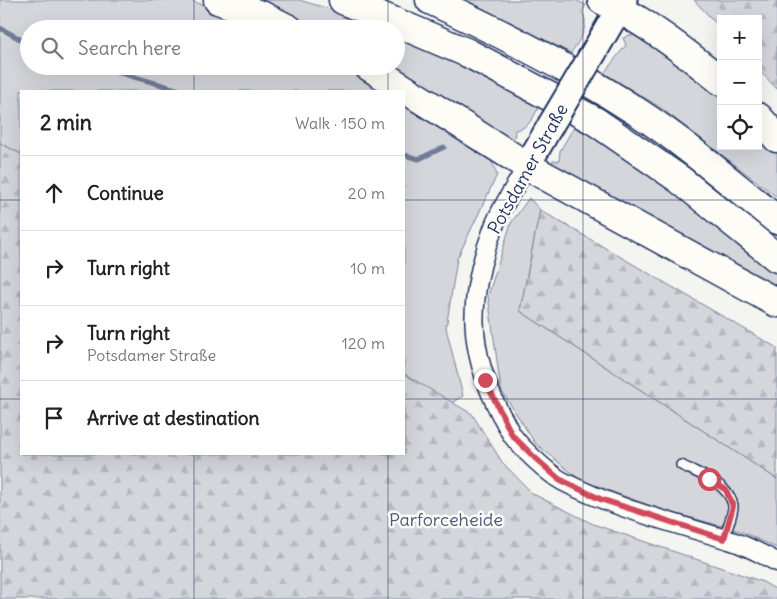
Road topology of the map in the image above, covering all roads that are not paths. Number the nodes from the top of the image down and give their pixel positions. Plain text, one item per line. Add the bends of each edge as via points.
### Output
1 (218, 0) edge
2 (343, 0) edge
3 (430, 0) edge
4 (615, 3) edge
5 (270, 20) edge
6 (390, 20) edge
7 (405, 26) edge
8 (382, 75) edge
9 (717, 78) edge
10 (762, 121) edge
11 (777, 138) edge
12 (527, 166) junction
13 (777, 220) edge
14 (777, 258) edge
15 (777, 303) edge
16 (681, 465) dead end
17 (724, 539) junction
18 (777, 562) edge

1 - 5 highway
2 - 6 highway
3 - 13 highway via 557,64 639,113
4 - 9 highway via 679,46
4 - 12 street, Potsdamer Straße, bridge via 594,52
7 - 14 highway via 468,53 595,121 679,179
8 - 12 highway
10 - 11 highway
12 - 15 highway
12 - 17 street, Potsdamer Straße via 493,228 478,277 474,304 485,380 512,435 559,479 600,499
16 - 17 lane via 726,490 733,506
17 - 18 street, Potsdamer Straße

